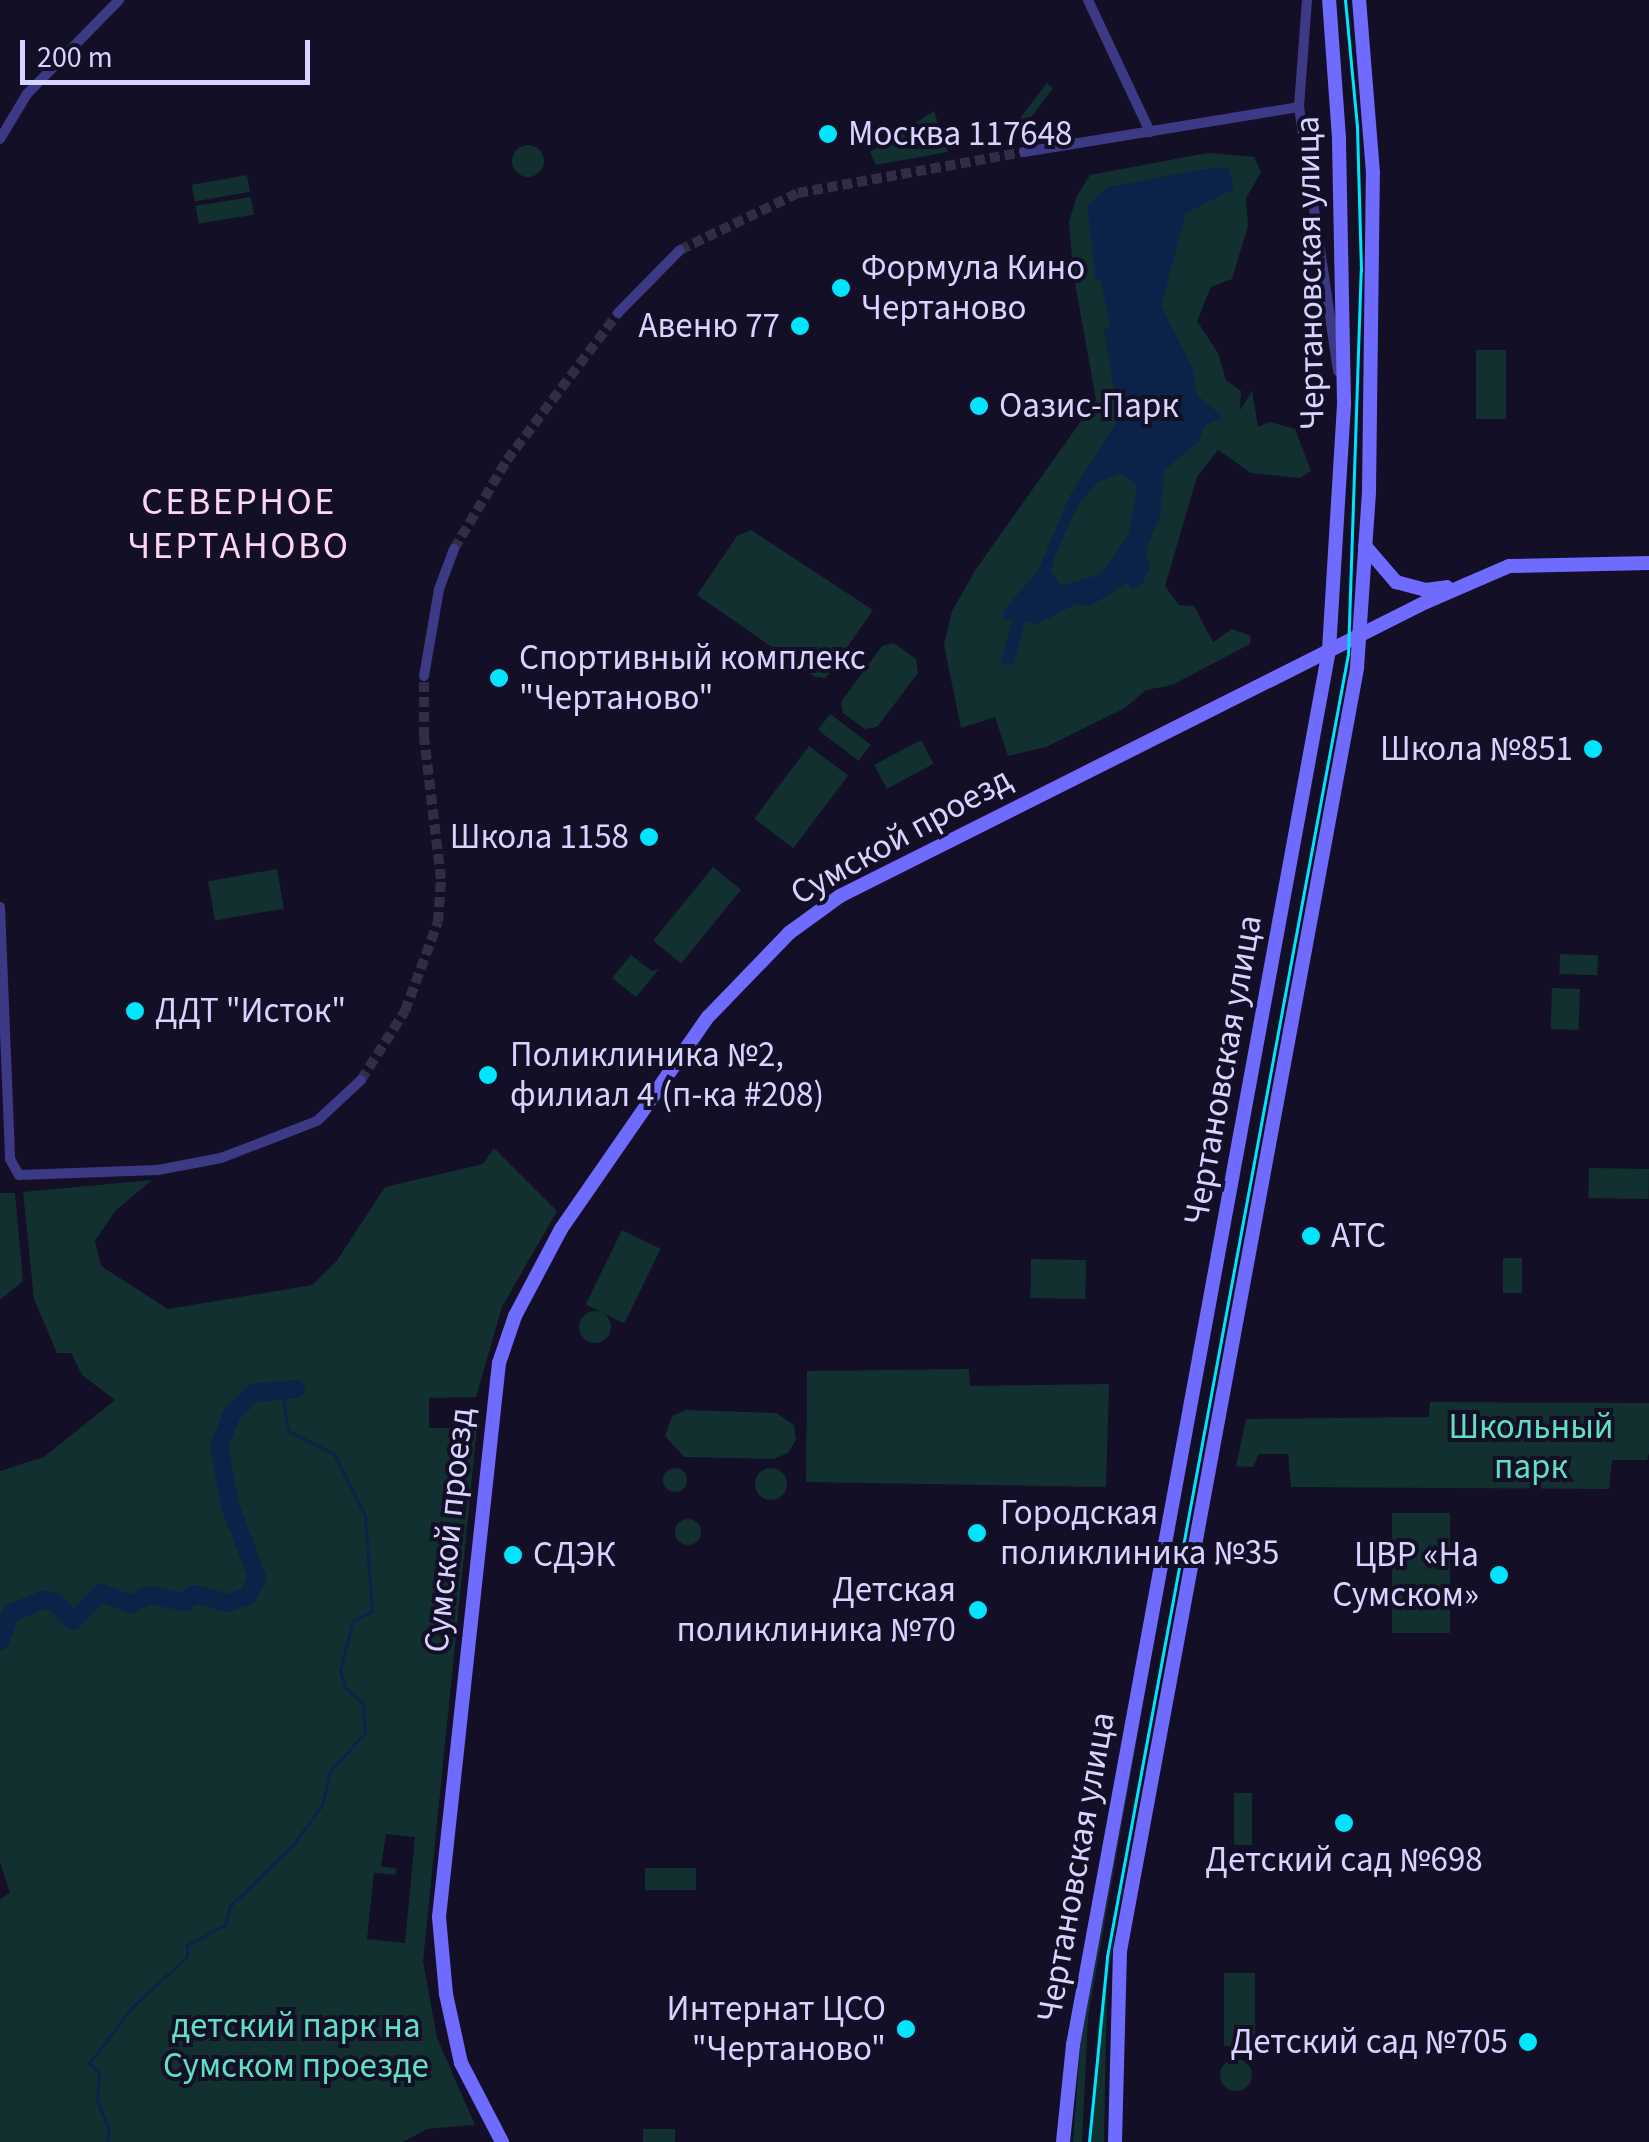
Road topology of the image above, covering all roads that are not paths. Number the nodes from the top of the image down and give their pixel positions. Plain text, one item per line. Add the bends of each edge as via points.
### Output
1 (119, 0) edge
2 (1088, 0) edge
3 (1307, 0) edge
4 (1329, 0) edge
5 (1358, 0) edge
6 (1299, 106) junction
7 (1150, 132) junction
8 (0, 139) edge
9 (1024, 152) tunnel mouth
10 (680, 250) tunnel mouth
11 (618, 313) tunnel mouth
12 (1344, 408) junction
13 (1370, 415) junction
14 (1365, 546) junction
15 (454, 548) tunnel mouth
16 (1649, 563) edge
17 (1477, 578) junction
18 (1360, 635) junction
19 (1329, 650) junction
20 (424, 676) tunnel mouth
21 (0, 907) edge
22 (361, 1080) tunnel mouth
23 (1192, 1406) junction
24 (1220, 1416) junction
25 (1182, 1461) junction
26 (1211, 1467) junction
27 (502, 2142) edge
28 (1063, 2142) edge
29 (1115, 2142) edge

1 - 8 street via 27,94
2 - 7 street
3 - 6 street
4 - 12 main road, Чертановская улица
5 - 13 main road, Чертановская улица via 1372,173
6 - 7 street
6 - 12 street
7 - 9 street
10 - 11 street
12 - 13 street
12 - 19 main road, Чертановская улица
13 - 14 main road, Чертановская улица
14 - 17 main road via 1386,573 1409,588 1439,589
14 - 18 main road, Чертановская улица
15 - 20 street via 439,589
16 - 17 main road, Сумской проезд via 1509,566
17 - 18 main road, Сумской проезд
18 - 19 main road, Сумской проезд
18 - 24 main road, Чертановская улица via 1348,733
19 - 23 main road, Чертановская улица
19 - 27 main road, Сумской проезд via 856,888 789,933 708,1016 530,1282 496,1379 439,1917 461,2063
21 - 22 street via 10,1159 18,1175 202,1163 317,1121
23 - 24 main road via 1201,1421
23 - 25 main road, Чертановская улица
24 - 26 main road, Чертановская улица
25 - 26 main road via 1194,1456
25 - 28 main road, Чертановская улица via 1074,2045
26 - 29 main road, Чертановская улица via 1120,1951

